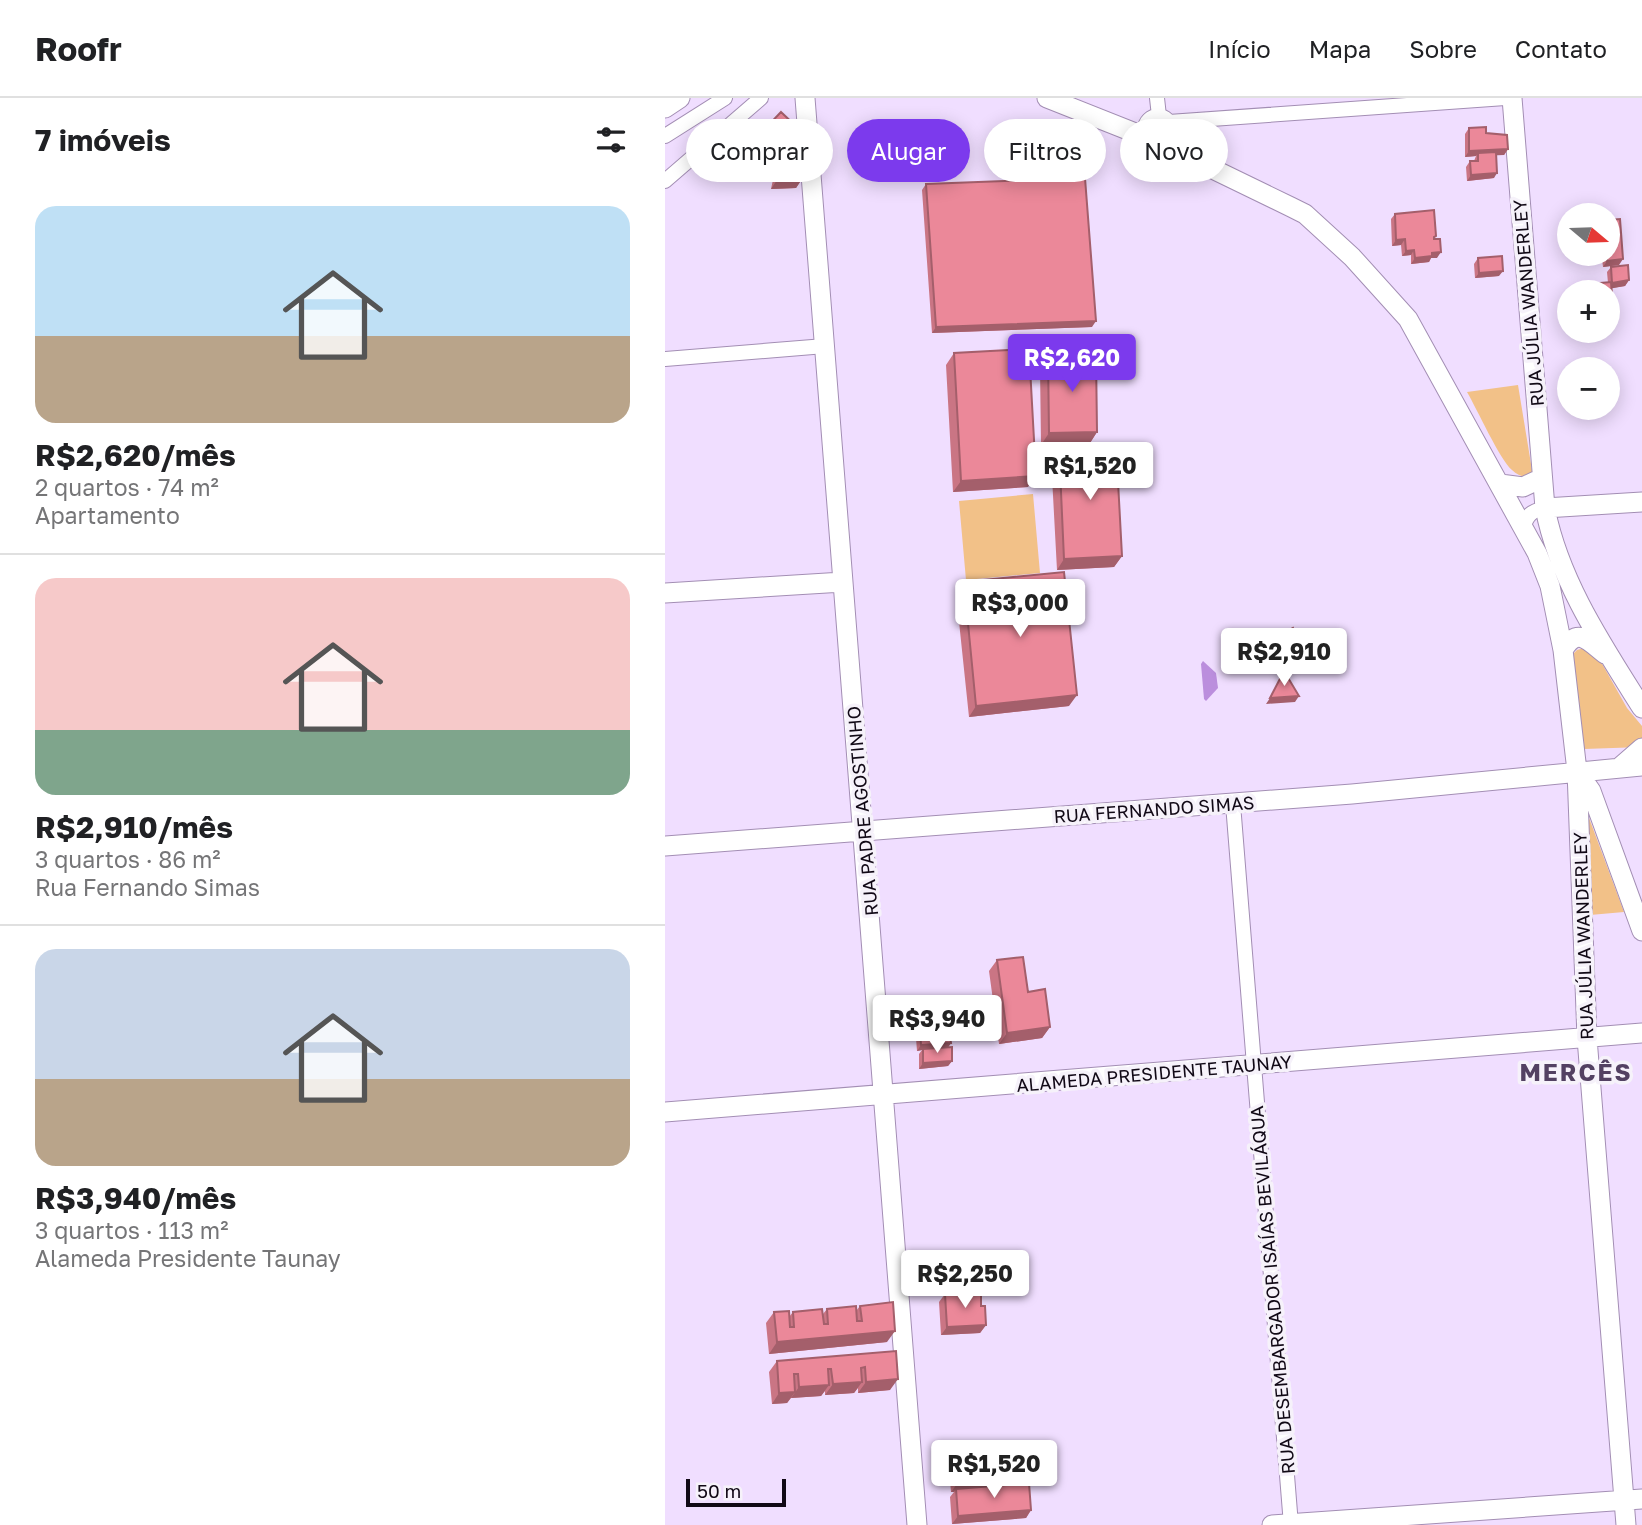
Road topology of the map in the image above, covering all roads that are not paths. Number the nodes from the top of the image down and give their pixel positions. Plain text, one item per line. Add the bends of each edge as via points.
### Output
1 (680, 98) edge
2 (725, 98) edge
3 (761, 98) edge
4 (805, 98) edge
5 (1047, 98) edge
6 (1157, 98) edge
7 (1505, 98) edge
8 (1512, 98) edge
9 (665, 108) edge
10 (1150, 119) edge
11 (1164, 119) junction
12 (1120, 127) edge
13 (665, 136) edge
14 (1228, 177) edge
15 (665, 181) edge
16 (825, 346) junction
17 (665, 359) edge
18 (1542, 478) junction
19 (1500, 484) junction
20 (1642, 502) edge
21 (1545, 508) junction
22 (1523, 528) junction
23 (843, 582) junction
24 (665, 593) edge
25 (1563, 650) junction
26 (1612, 659) junction
27 (1642, 708) edge
28 (1642, 748) edge
29 (1642, 766) edge
30 (1619, 768) junction
31 (1577, 771) junction
32 (1233, 803) junction
33 (863, 831) junction
34 (665, 846) edge
35 (1642, 931) edge
36 (1642, 1033) edge
37 (1587, 1038) junction
38 (1254, 1065) junction
39 (884, 1094) junction
40 (665, 1112) edge
41 (1633, 1500) edge
42 (917, 1525) edge
43 (1285, 1525) edge
44 (1626, 1525) edge

1 - 9 main road
2 - 13 street
3 - 15 street
4 - 16 main road, RUA PADRE AGOSTINHO
5 - 12 main road, RUA JÚLIA WANDERLEY
6 - 11 street
7 - 11 street
8 - 18 main road, RUA JÚLIA WANDERLEY
10 - 11 street
14 - 19 main road, RUA JÚLIA WANDERLEY via 1305,214 1408,319
16 - 17 street
16 - 23 main road, RUA PADRE AGOSTINHO
18 - 19 main road via 1523,487
18 - 21 main road, RUA JÚLIA WANDERLEY
19 - 22 main road, RUA JÚLIA WANDERLEY
20 - 21 main road
21 - 22 street via 1534,510
21 - 26 main road, RUA JÚLIA WANDERLEY via 1561,563
22 - 25 main road, RUA JÚLIA WANDERLEY via 1545,570
23 - 24 main road
23 - 33 main road, RUA PADRE AGOSTINHO
25 - 26 main road via 1569,640 1581,637
25 - 31 main road, RUA JÚLIA WANDERLEY
26 - 27 main road, RUA JÚLIA WANDERLEY
28 - 30 main road
29 - 30 main road, RUA FERNANDO SIMAS
30 - 31 main road, RUA FERNANDO SIMAS
31 - 32 main road, RUA FERNANDO SIMAS
31 - 35 main road via 1591,791
31 - 37 main road, RUA JÚLIA WANDERLEY
32 - 33 main road, RUA FERNANDO SIMAS
32 - 38 street, RUA DESEMBARGADOR ISAÍAS BEVILÁQUA
33 - 34 main road, RUA FERNANDO SIMAS
33 - 39 main road, RUA PADRE AGOSTINHO
36 - 37 main road, ALAMEDA PRESIDENTE TAUNAY
37 - 38 main road, ALAMEDA PRESIDENTE TAUNAY
37 - 41 main road, RUA JÚLIA WANDERLEY
38 - 39 main road, ALAMEDA PRESIDENTE TAUNAY
38 - 43 street, RUA DESEMBARGADOR ISAÍAS BEVILÁQUA
39 - 40 main road, ALAMEDA PRESIDENTE TAUNAY
39 - 42 main road, RUA PADRE AGOSTINHO
41 - 43 main road
41 - 44 main road, RUA JÚLIA WANDERLEY

